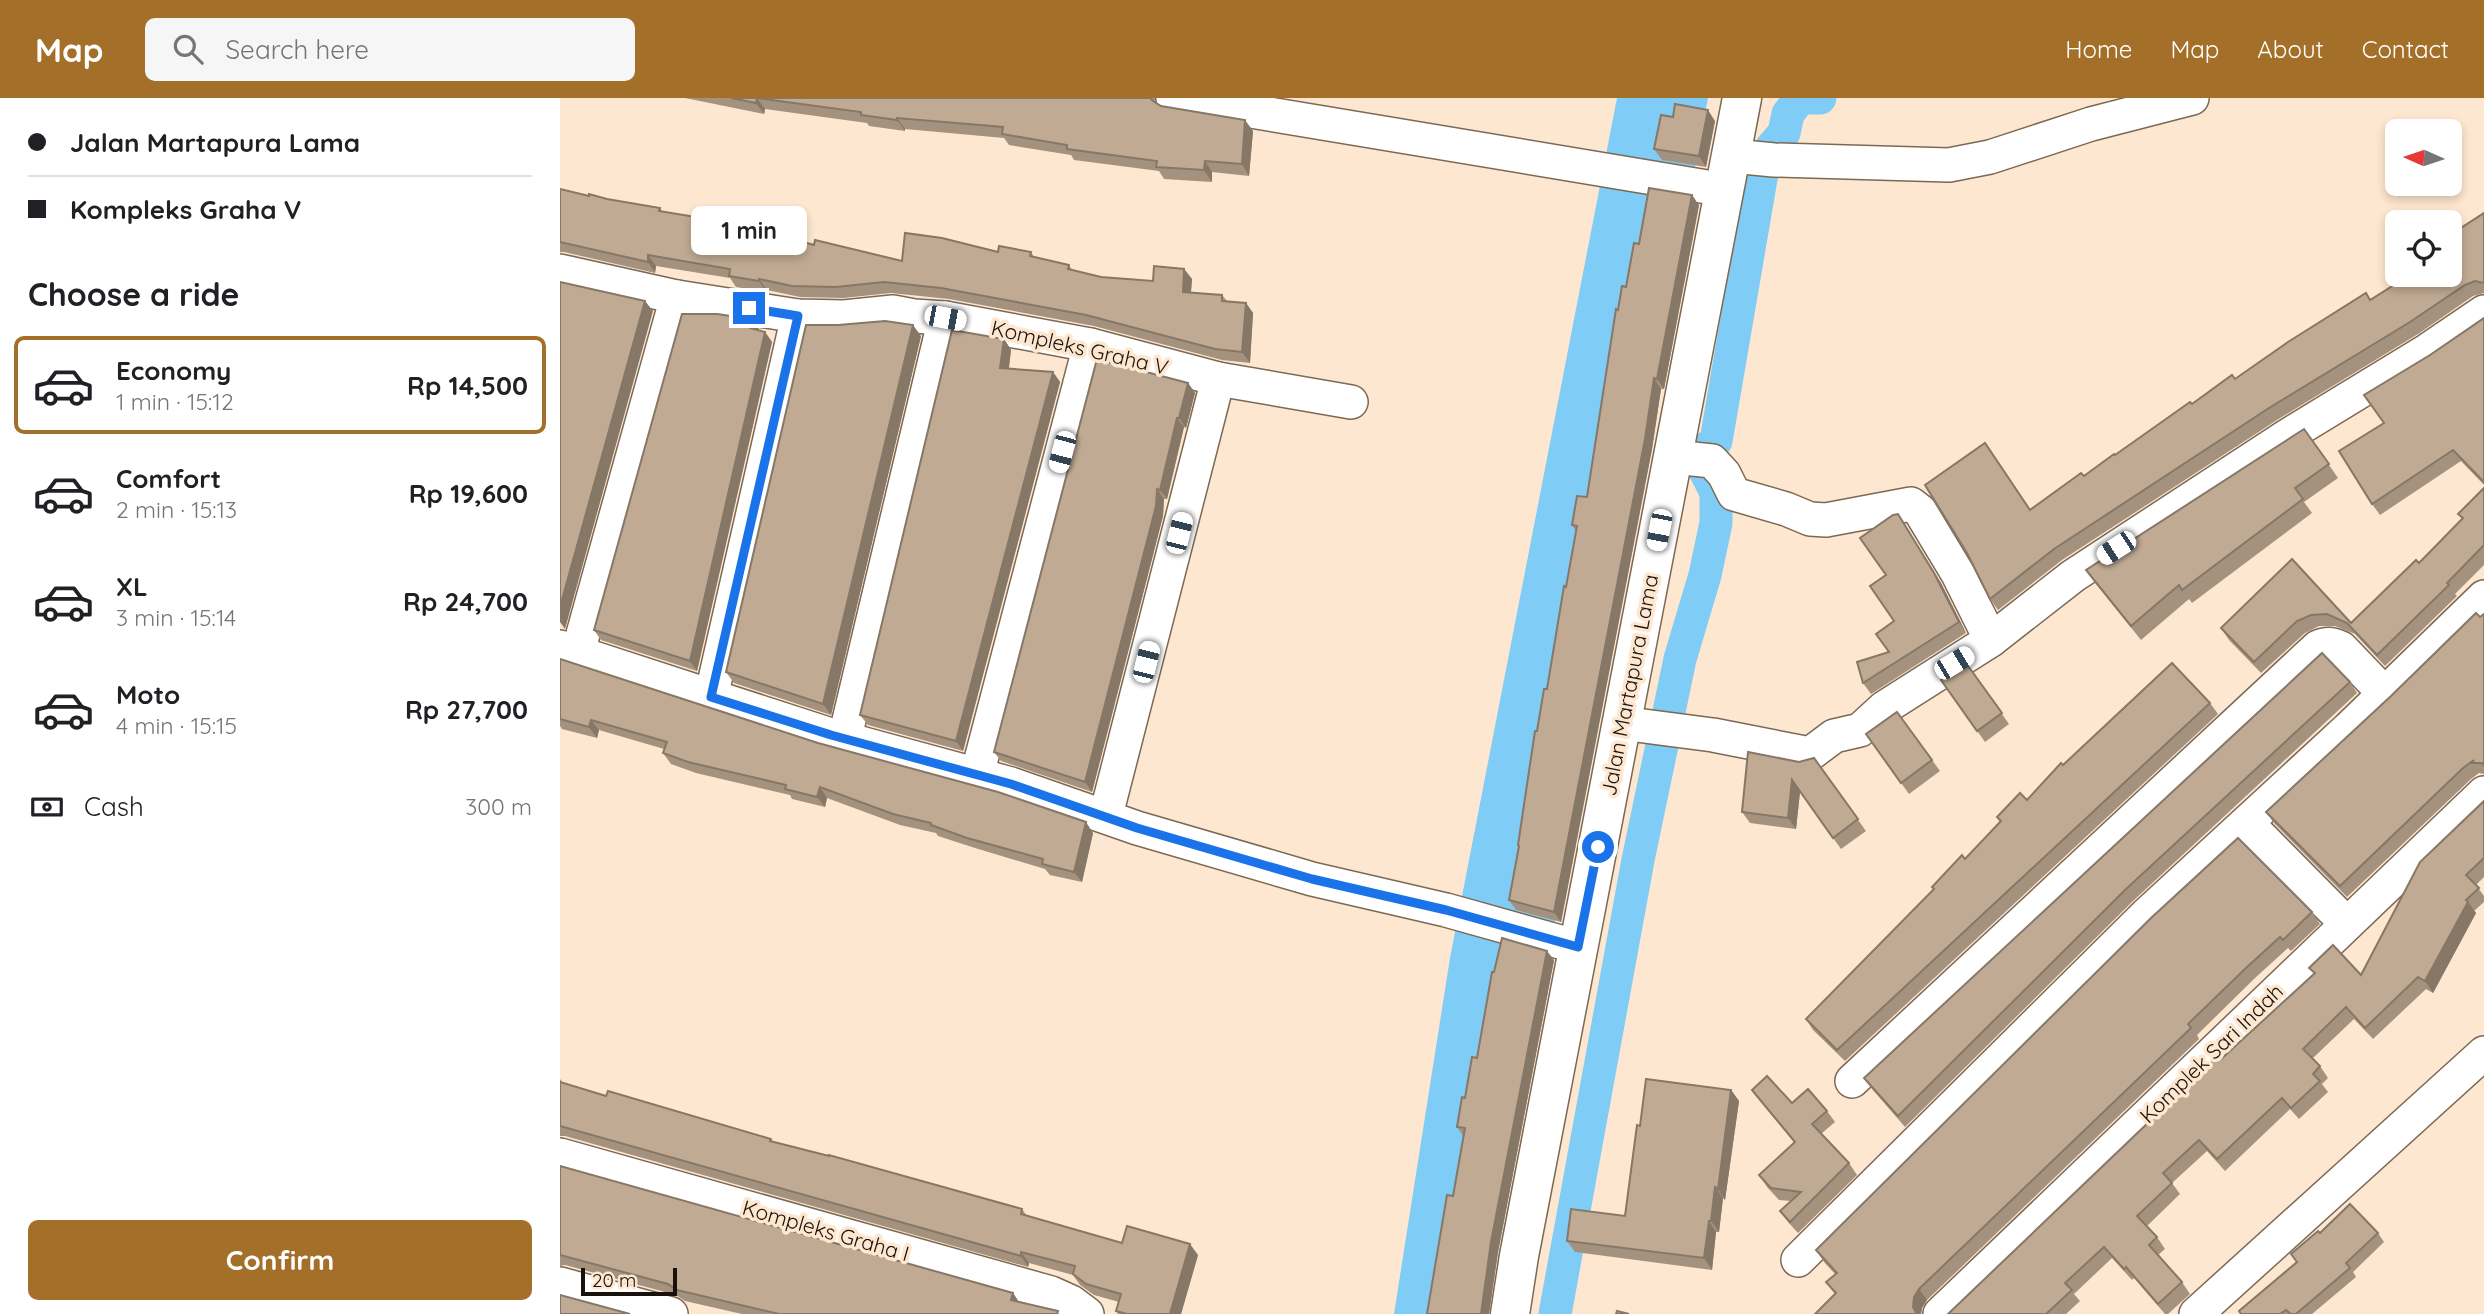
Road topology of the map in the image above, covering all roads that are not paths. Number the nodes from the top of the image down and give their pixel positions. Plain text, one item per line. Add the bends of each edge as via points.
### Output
1 (1173, 98) edge
2 (1742, 98) edge
3 (2192, 98) edge
4 (1739, 170) junction
5 (560, 271) edge
6 (677, 297) junction
7 (2484, 312) edge
8 (798, 316) junction
9 (945, 318) junction
10 (1090, 345) junction
11 (1219, 379) junction
12 (1350, 402) dead end
13 (1695, 459) junction
14 (2484, 597) edge
15 (1991, 640) junction
16 (569, 650) edge
17 (2385, 694) junction
18 (711, 697) junction
19 (1650, 727) junction
20 (845, 737) junction
21 (977, 775) junction
22 (2484, 793) edge
23 (1106, 815) junction
24 (2247, 823) junction
25 (2346, 923) junction
26 (1570, 944) junction
27 (2484, 1053) edge
28 (1852, 1081) dead end
29 (560, 1155) edge
30 (1798, 1260) dead end
31 (560, 1284) edge
32 (671, 1314) edge
33 (1087, 1314) edge
34 (1510, 1314) edge
35 (1940, 1314) edge
36 (2196, 1314) edge

1 - 4 street via 1594,168
2 - 4 main road, Jalan Martapura Lama
3 - 4 street via 1949,165
4 - 13 main road, Jalan Martapura Lama
5 - 6 street, Kompleks Graha V
6 - 8 street, Kompleks Graha V
6 - 16 street
7 - 15 street via 2073,576
8 - 9 street, Kompleks Graha V via 893,312
8 - 18 street
9 - 10 street, Kompleks Graha V
9 - 20 street
10 - 11 street, Kompleks Graha V
10 - 21 street
11 - 12 street, Kompleks Graha V
11 - 23 street
13 - 15 street via 1724,474 1734,494 1811,519 1911,504 1920,511 1958,575
13 - 19 main road, Jalan Martapura Lama
14 - 17 street
15 - 19 street via 1884,708 1860,730 1834,736 1810,754
16 - 18 street
17 - 24 street
17 - 28 street via 2342,648 2333,644 2318,647
18 - 20 street
19 - 26 main road, Jalan Martapura Lama
20 - 21 street
21 - 23 street
22 - 25 street, Komplek Sari Indah
23 - 26 street via 1312,879
24 - 25 street
24 - 30 street via 2146,915
25 - 35 street, Komplek Sari Indah
26 - 34 main road, Jalan Martapura Lama
27 - 36 street
29 - 33 street, Kompleks Graha I via 1051,1293
31 - 32 street

